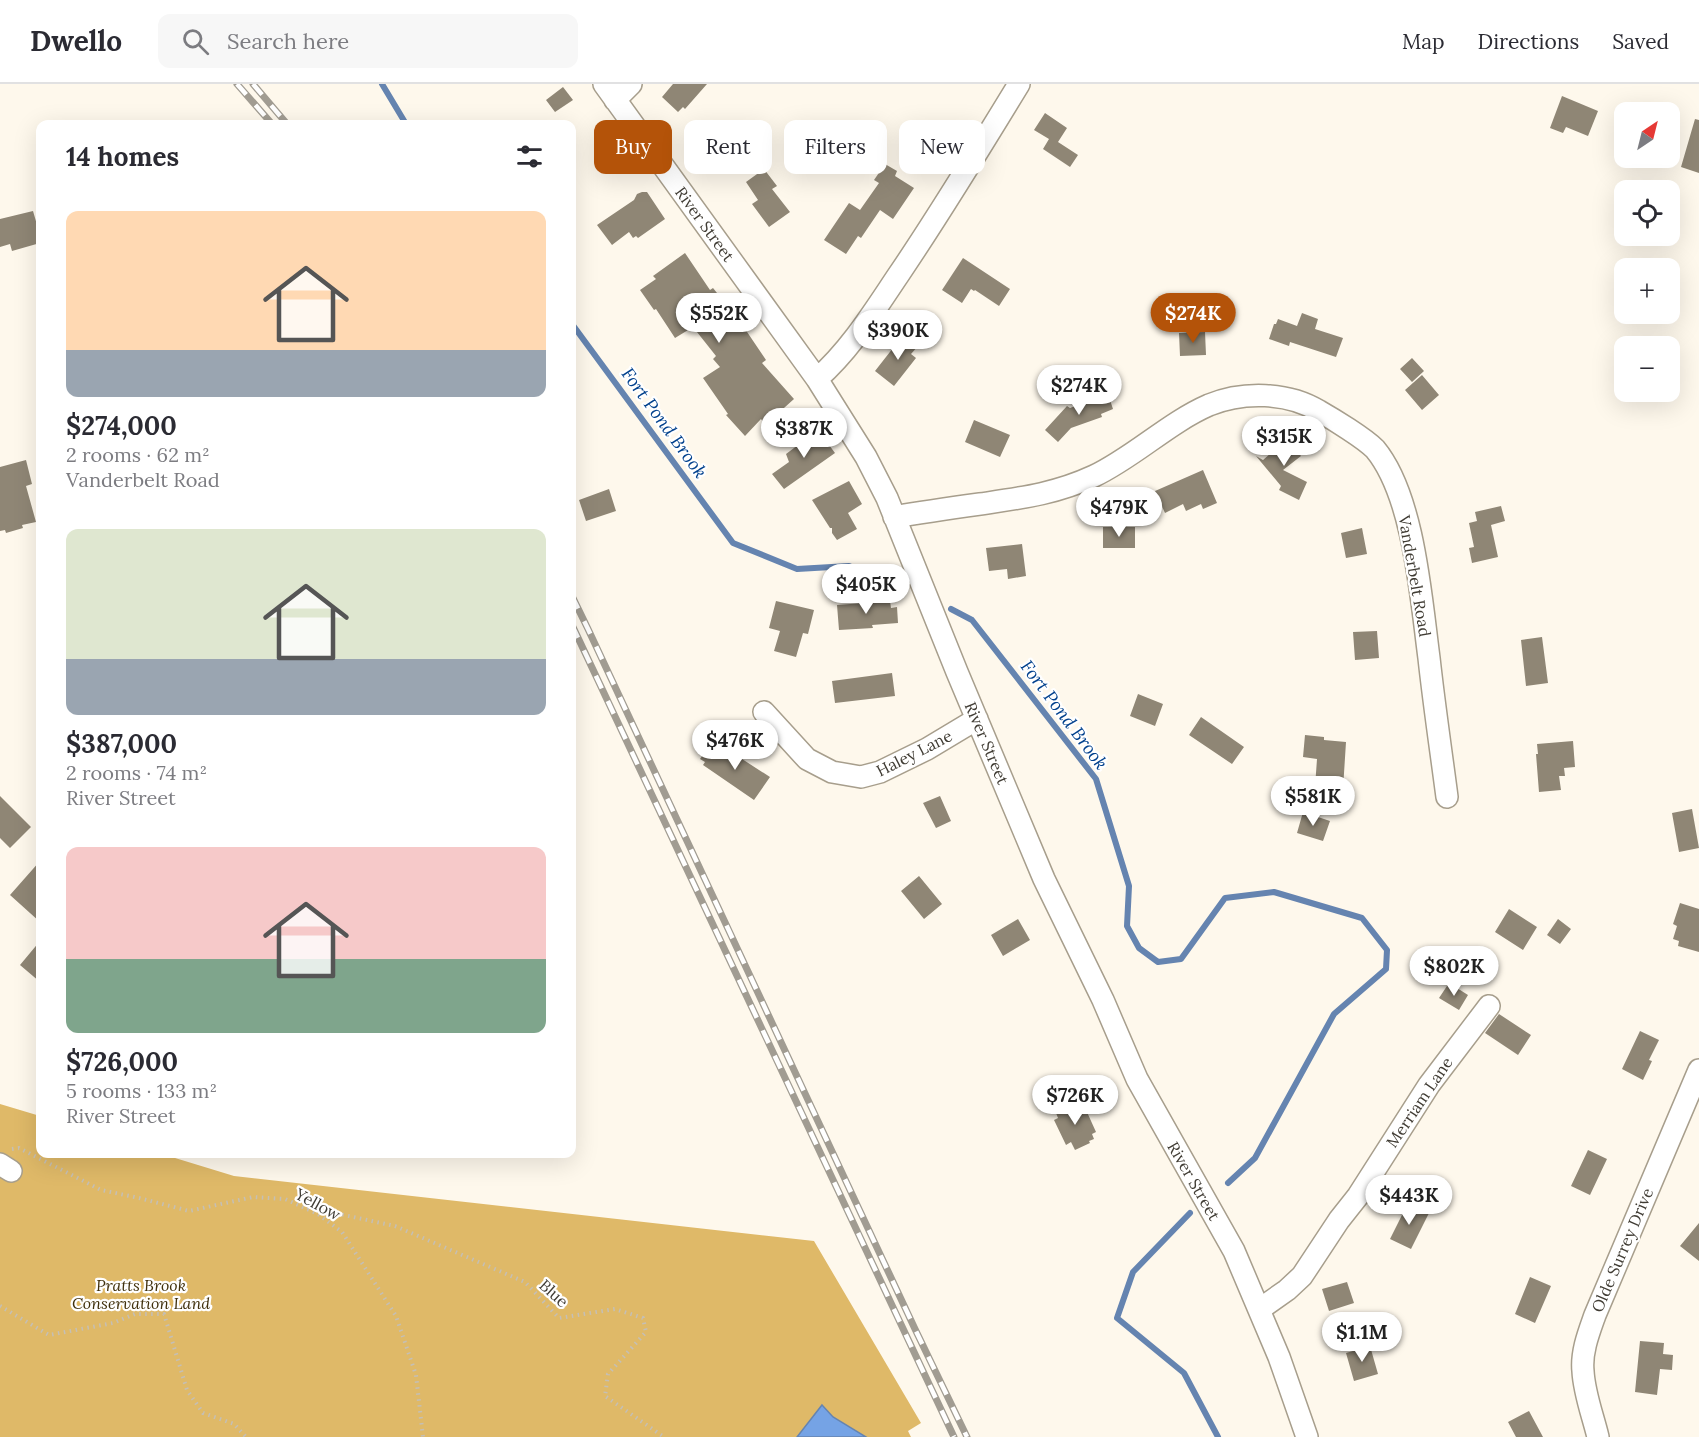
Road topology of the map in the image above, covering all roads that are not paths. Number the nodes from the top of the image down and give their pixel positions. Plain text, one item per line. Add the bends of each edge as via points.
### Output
1 (632, 84) edge
2 (1019, 84) edge
3 (610, 92) edge
4 (816, 379) junction
5 (894, 517) junction
6 (764, 712) dead end
7 (976, 718) junction
8 (1447, 797) dead end
9 (1489, 1006) dead end
10 (1699, 1070) edge
11 (1260, 1309) junction
12 (1307, 1437) edge
13 (1599, 1437) edge

1 - 3 street
2 - 4 street via 866,323
3 - 4 street, River Street
4 - 5 street, River Street via 871,466
5 - 7 street, River Street
5 - 8 street, Vanderbelt Road via 1065,488 1129,456 1210,405 1236,397 1265,396 1308,404 1374,449 1390,473 1405,509 1422,602
6 - 7 street, Haley Lane via 807,759 832,772 861,777 927,749
7 - 11 street, River Street via 1044,879 1137,1079 1234,1251
9 - 11 street, Merriam Lane via 1429,1085 1302,1276
10 - 13 street, Olde Surrey Drive via 1588,1333 1583,1371
11 - 12 street, River Street

